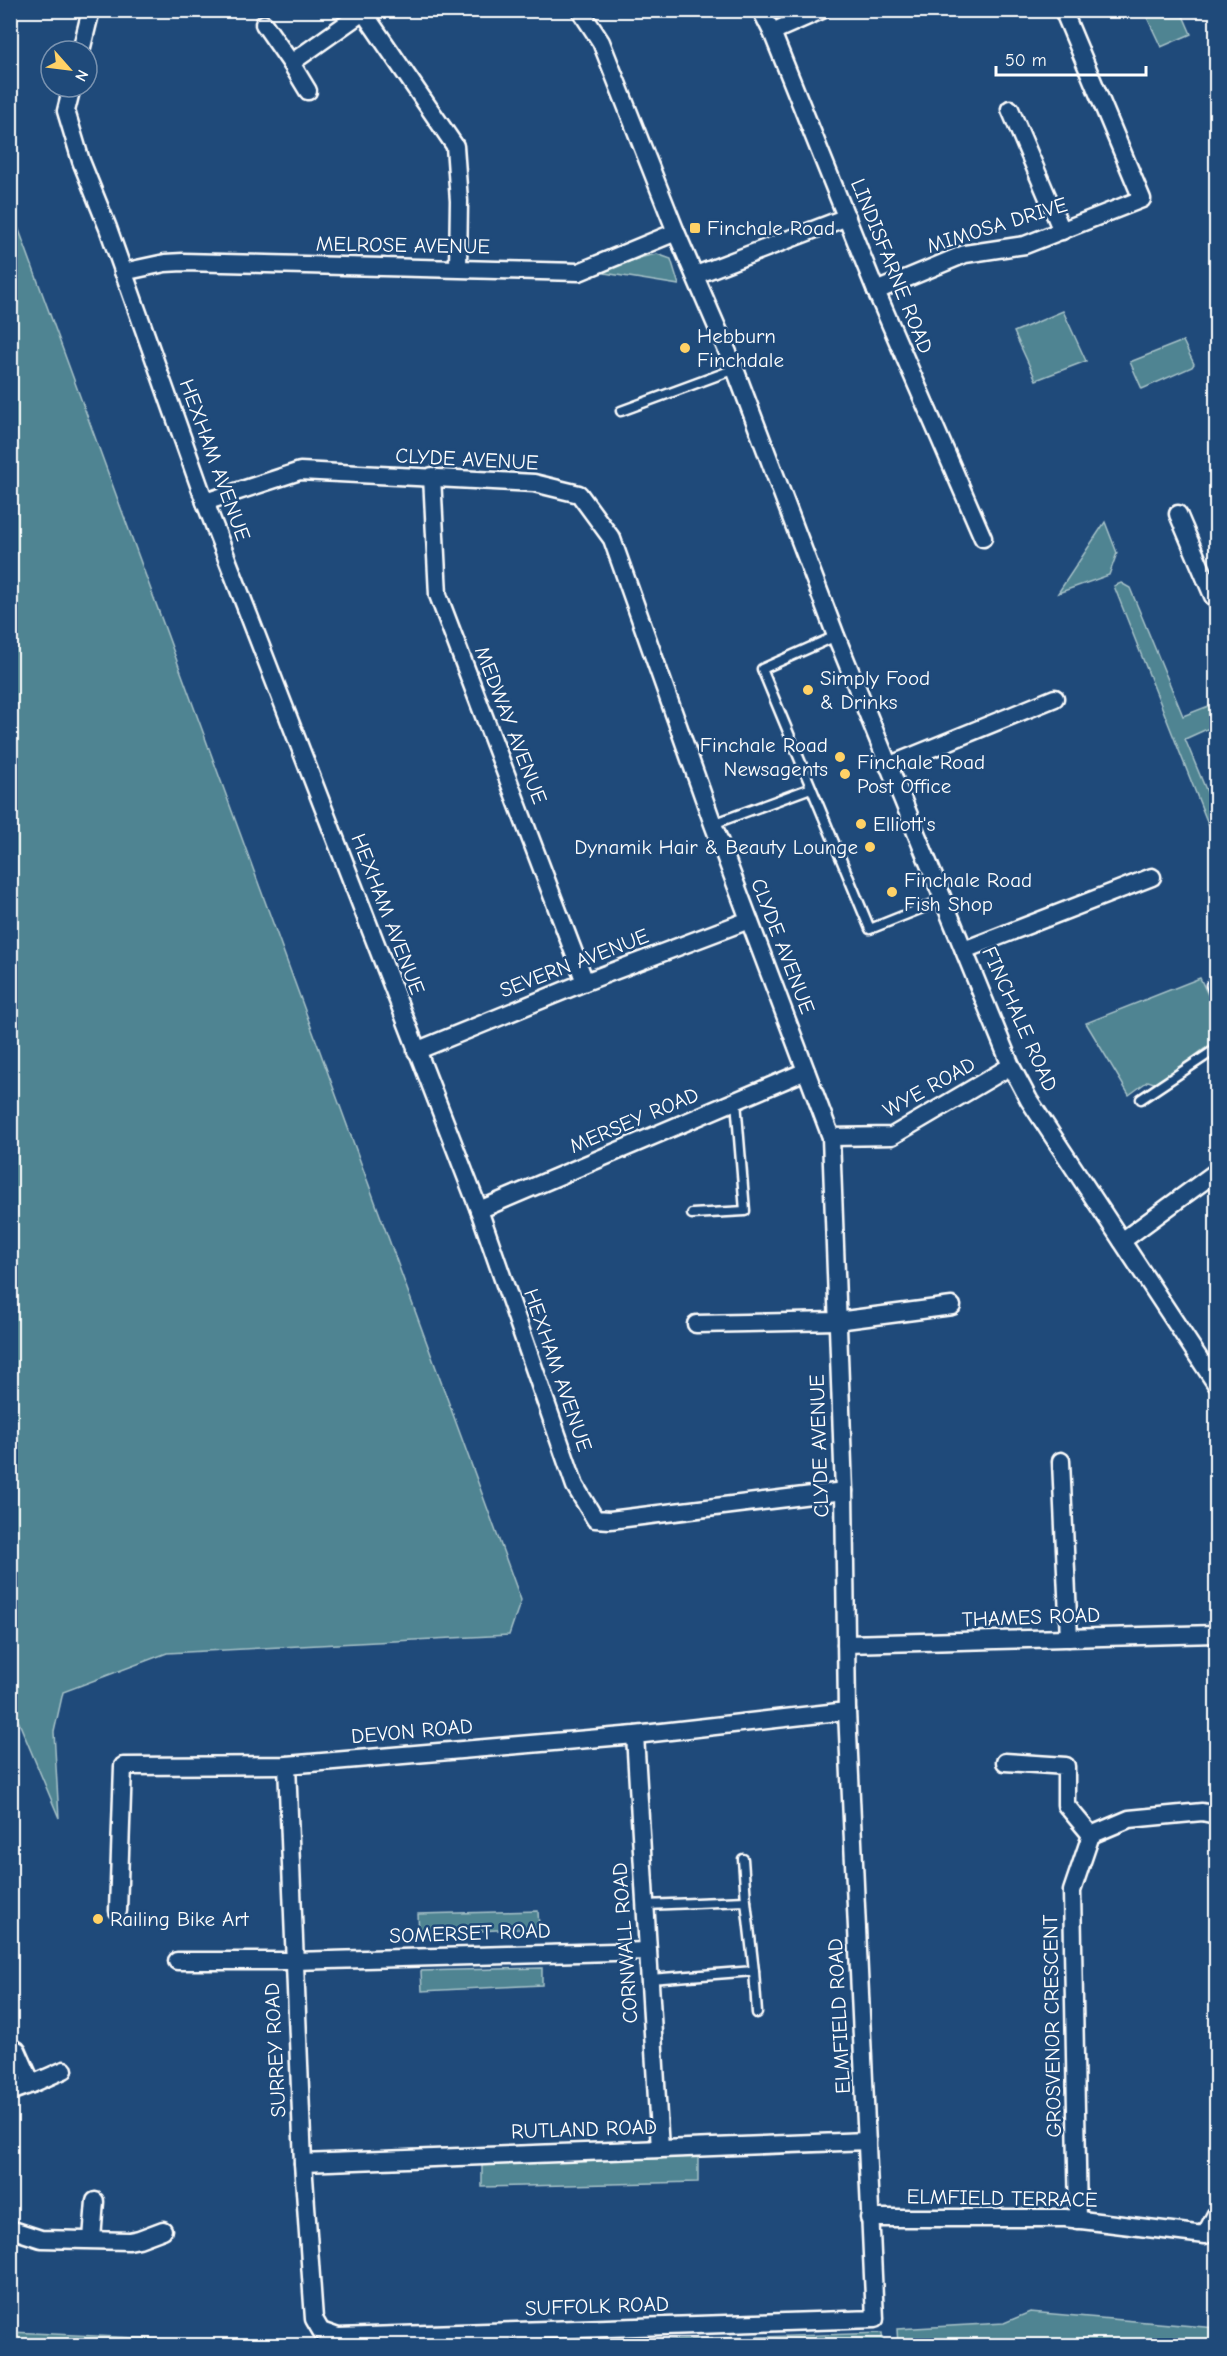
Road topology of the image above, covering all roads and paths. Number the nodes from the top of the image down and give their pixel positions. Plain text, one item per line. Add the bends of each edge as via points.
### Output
1 (91, 10) edge
2 (580, 10) edge
3 (761, 10) edge
4 (822, 10) edge
5 (1063, 10) edge
6 (363, 11) edge
7 (264, 24) dead end
8 (772, 32) junction
9 (84, 39) edge
10 (291, 63) junction
11 (308, 91) dead end
12 (69, 99) edge
13 (1010, 108) dead end
14 (847, 217) junction
15 (1062, 231) junction
16 (676, 232) junction
17 (458, 268) junction
18 (123, 272) junction
19 (696, 275) junction
20 (876, 291) junction
21 (735, 369) junction
22 (621, 411) dead end
23 (432, 476) junction
24 (205, 502) junction
25 (1178, 514) dead end
26 (983, 538) dead end
27 (1216, 600) edge
28 (836, 636) junction
29 (1055, 698) dead end
30 (888, 766) junction
31 (811, 788) junction
32 (713, 824) junction
33 (1152, 877) dead end
34 (945, 898) junction
35 (749, 920) junction
36 (964, 950) junction
37 (585, 982) junction
38 (1211, 985) dead end
39 (1216, 997) edge
40 (1216, 1050) edge
41 (416, 1051) junction
42 (1011, 1066) junction
43 (806, 1071) junction
44 (1141, 1100) dead end
45 (736, 1101) junction
46 (831, 1137) junction
47 (1216, 1172) edge
48 (479, 1210) junction
49 (692, 1214) dead end
50 (1122, 1241) junction
51 (952, 1306) dead end
52 (837, 1321) junction
53 (696, 1324) dead end
54 (1216, 1384) edge
55 (1061, 1461) dead end
56 (844, 1491) junction
57 (1216, 1634) edge
58 (1069, 1638) junction
59 (846, 1644) junction
60 (847, 1711) junction
61 (635, 1735) junction
62 (1005, 1761) dead end
63 (287, 1765) junction
64 (1216, 1815) edge
65 (1091, 1835) junction
66 (743, 1859) dead end
67 (746, 1901) junction
68 (645, 1905) junction
69 (118, 1911) dead end
70 (648, 1951) junction
71 (177, 1961) dead end
72 (294, 1961) junction
73 (754, 1971) junction
74 (650, 1978) junction
75 (757, 2013) dead end
76 (17, 2050) dead end
77 (64, 2070) dead end
78 (32, 2084) junction
79 (10, 2092) edge
80 (867, 2141) junction
81 (660, 2149) junction
82 (303, 2163) junction
83 (95, 2200) dead end
84 (1216, 2214) edge
85 (869, 2218) junction
86 (1078, 2220) junction
87 (10, 2229) edge
88 (163, 2230) dead end
89 (92, 2239) junction
90 (875, 2319) joint
91 (321, 2331) joint

1 - 9 street
2 - 16 street, FINCHALE ROAD via 602,42
3 - 8 street, LINDISFARNE ROAD
4 - 8 street
5 - 15 street, MIMOSA DRIVE via 1142,200
6 - 10 street
6 - 17 street via 455,146
7 - 10 street
8 - 14 street, LINDISFARNE ROAD
10 - 11 street
12 - 18 street, HEXHAM AVENUE via 66,111 81,161
13 - 15 street
14 - 19 street
14 - 20 street, LINDISFARNE ROAD
15 - 20 street, MIMOSA DRIVE via 1025,244 965,254
16 - 17 street, MELROSE AVENUE via 579,272
16 - 19 street, FINCHALE ROAD
17 - 18 street, MELROSE AVENUE via 183,262
18 - 24 street, HEXHAM AVENUE
19 - 21 street, FINCHALE ROAD
20 - 26 street, LINDISFARNE ROAD
21 - 22 lane
21 - 28 street, FINCHALE ROAD
23 - 24 street, CLYDE AVENUE via 300,471
23 - 32 street, CLYDE AVENUE via 534,483 579,494 612,539
23 - 37 street, MEDWAY AVENUE via 438,595
24 - 41 street, HEXHAM AVENUE
25 - 27 street
28 - 30 street, FINCHALE ROAD
28 - 31 lane via 762,669
29 - 30 street
30 - 34 street, FINCHALE ROAD
31 - 32 lane
31 - 34 lane via 870,929
32 - 35 street, CLYDE AVENUE
33 - 36 street
34 - 36 street, FINCHALE ROAD
35 - 37 street, SEVERN AVENUE
35 - 43 street, CLYDE AVENUE
36 - 42 street, FINCHALE ROAD
37 - 41 street, SEVERN AVENUE
38 - 39 lane
40 - 44 lane
41 - 48 street, HEXHAM AVENUE
42 - 46 street, WYE ROAD via 891,1136
42 - 50 street, FINCHALE ROAD via 1029,1100
43 - 45 street, MERSEY ROAD
43 - 46 street, CLYDE AVENUE
45 - 48 street, MERSEY ROAD
45 - 49 lane via 745,1211
46 - 52 street, CLYDE AVENUE
47 - 50 street
48 - 56 street, HEXHAM AVENUE via 575,1486 595,1519
50 - 54 street, FINCHALE ROAD
51 - 52 street
52 - 53 street
52 - 56 street, CLYDE AVENUE
55 - 58 street
56 - 59 street, CLYDE AVENUE
57 - 58 street, THAMES ROAD
58 - 59 street, THAMES ROAD
59 - 60 street, CLYDE AVENUE
60 - 61 street, DEVON ROAD
60 - 80 street, ELMFIELD ROAD
61 - 63 street, DEVON ROAD
61 - 68 street, CORNWALL ROAD
62 - 65 street via 1066,1766 1066,1805
63 - 69 street, DEVON ROAD via 123,1766
63 - 72 street, SURREY ROAD
64 - 65 street via 1202,1812 1129,1819
65 - 86 street, GROSVENOR CRESCENT via 1072,1891
66 - 67 lane
67 - 68 lane
67 - 73 lane
68 - 70 street, CORNWALL ROAD
70 - 72 street, SOMERSET ROAD
70 - 74 street, CORNWALL ROAD
71 - 72 street, SOMERSET ROAD
72 - 82 street, SURREY ROAD
73 - 74 lane
73 - 75 lane
74 - 81 street, CORNWALL ROAD
76 - 78 street
77 - 78 street
78 - 79 street
80 - 81 street, RUTLAND ROAD
80 - 85 street, ELMFIELD ROAD
81 - 82 street, RUTLAND ROAD
82 - 91 street, SURREY ROAD via 314,2319
83 - 89 street
84 - 86 street, ELMFIELD TERRACE via 1205,2235
85 - 86 street, ELMFIELD TERRACE
85 - 90 street, ELMFIELD ROAD
87 - 89 street via 41,2239
88 - 89 street via 139,2240
90 - 91 street, SUFFOLK ROAD via 338,2337

